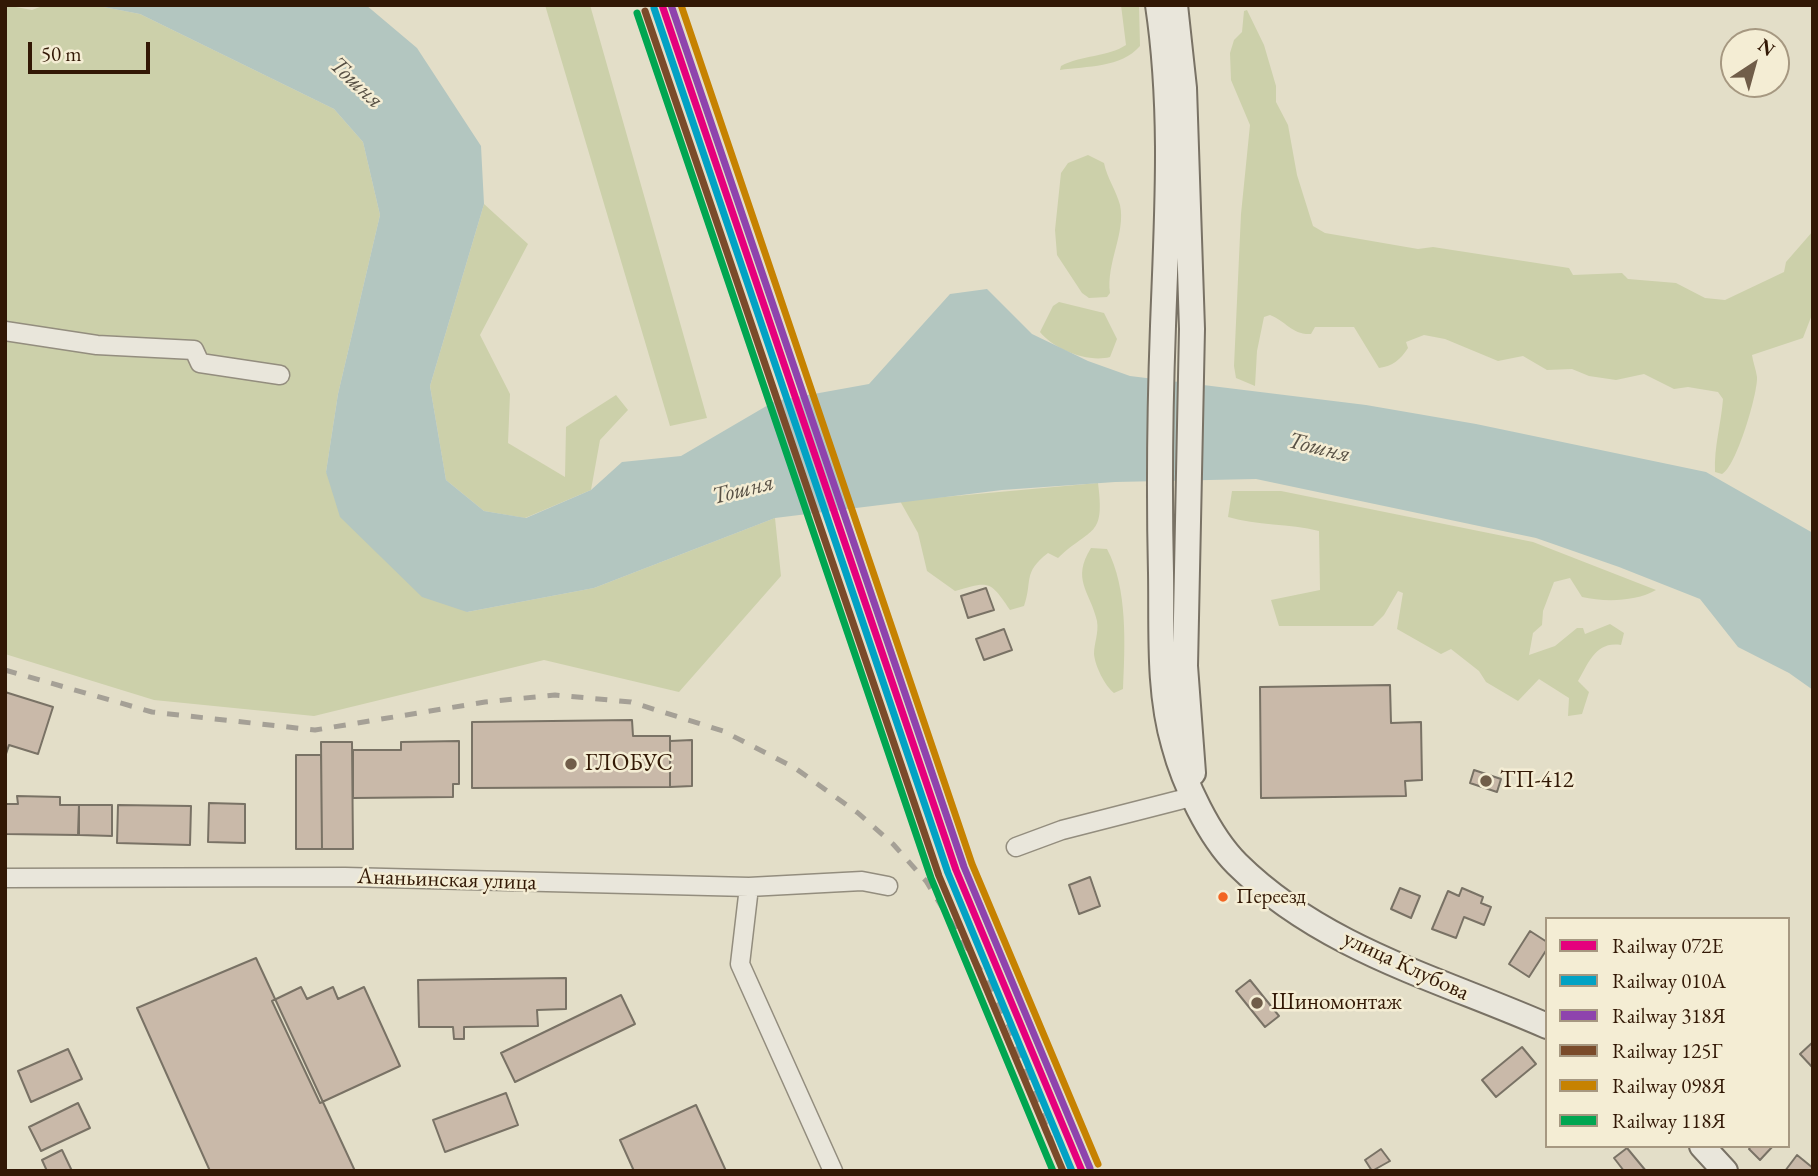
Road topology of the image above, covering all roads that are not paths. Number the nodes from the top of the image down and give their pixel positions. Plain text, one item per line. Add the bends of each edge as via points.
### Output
1 (1158, 5) edge
2 (1175, 5) edge
3 (5, 331) edge
4 (280, 375) dead end
5 (1195, 796) junction
6 (1016, 847) dead end
7 (5, 878) edge
8 (888, 886) dead end
9 (749, 887) junction
10 (1545, 1025) edge
11 (1704, 1148) edge
12 (833, 1171) edge
13 (1725, 1171) edge

1 - 5 main road, улица Клубова via 1169,159 1160,516 1167,708 1174,747
2 - 5 main road via 1184,88 1192,329 1185,666
3 - 4 street via 97,345 194,350 200,363
5 - 6 street via 1062,830
5 - 10 main road, улица Клубова via 1228,854 1282,900 1382,960
7 - 9 street, Ананьинская улица via 345,877
8 - 9 street, Ананьинская улица via 862,881
9 - 12 street via 740,964
11 - 13 main road

